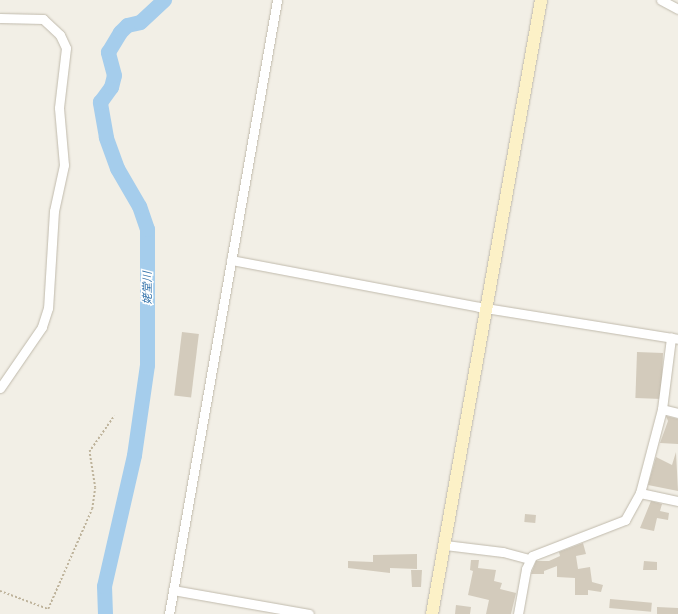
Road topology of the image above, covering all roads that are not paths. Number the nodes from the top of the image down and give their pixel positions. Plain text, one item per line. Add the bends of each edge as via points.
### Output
1 (277, 0) edge
2 (541, 0) edge
3 (661, 0) edge
4 (678, 9) edge
5 (0, 18) edge
6 (231, 260) junction
7 (486, 306) junction
8 (675, 338) edge
9 (0, 388) edge
10 (662, 409) junction
11 (678, 413) edge
12 (640, 493) junction
13 (678, 501) edge
14 (445, 545) junction
15 (529, 559) junction
16 (174, 590) junction
17 (169, 614) edge
18 (309, 614) edge
19 (432, 614) edge
20 (518, 614) edge

1 - 6 street
2 - 7 street
3 - 4 street
5 - 9 street via 43,19 60,35 66,48 58,108 64,165 54,210 48,308 42,327
6 - 7 street
6 - 16 street
7 - 8 street
7 - 14 street
8 - 10 street
10 - 11 street
10 - 12 street
12 - 13 street
12 - 15 street via 625,520 545,549
14 - 15 street via 514,554
14 - 19 street
15 - 20 street
16 - 17 street
16 - 18 street

